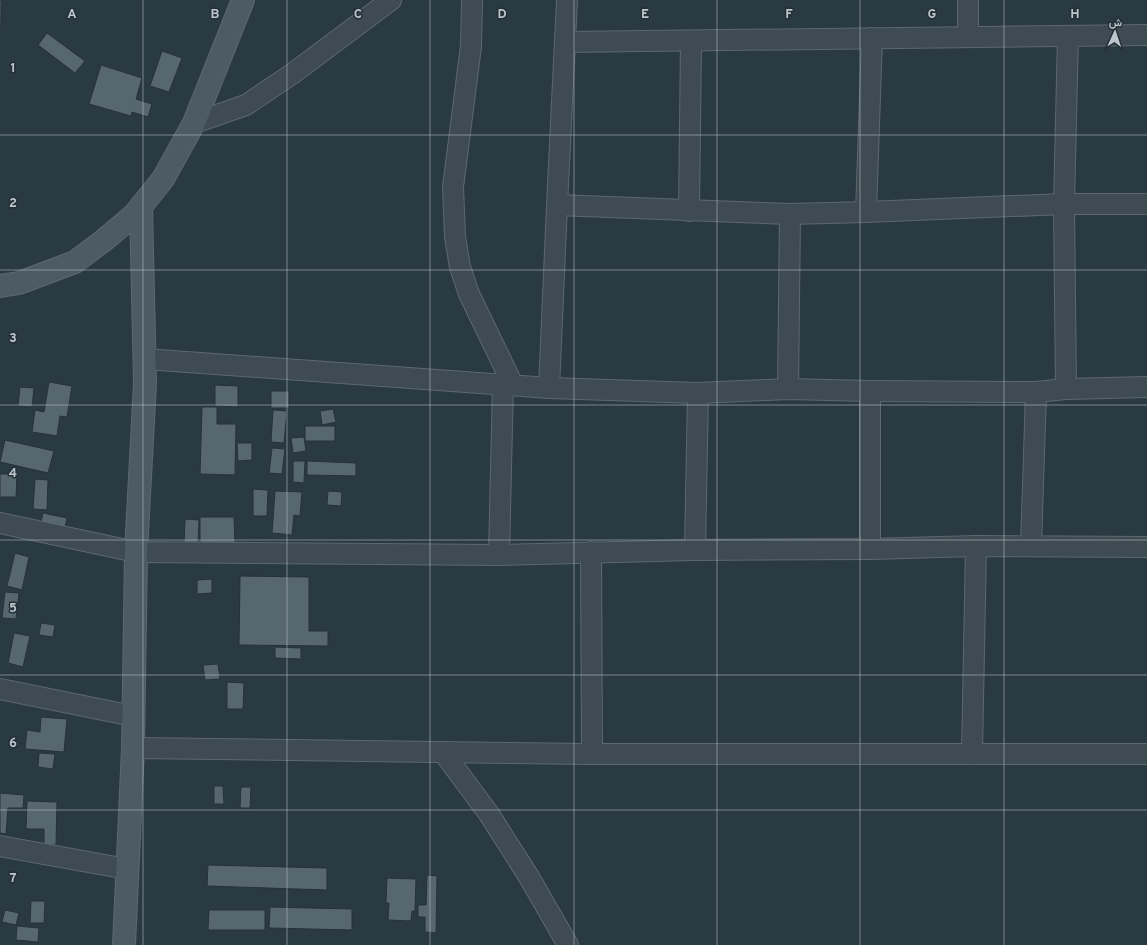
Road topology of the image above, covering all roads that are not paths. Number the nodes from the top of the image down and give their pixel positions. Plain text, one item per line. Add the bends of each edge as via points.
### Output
1 (244, 0) edge
2 (391, 0) edge
3 (472, 0) edge
4 (567, 0) edge
5 (968, 0) edge
6 (1147, 35) edge
7 (1068, 36) junction
8 (968, 37) junction
9 (872, 38) junction
10 (691, 41) junction
11 (565, 42) junction
12 (194, 123) junction
13 (1064, 204) junction
14 (1147, 204) edge
15 (557, 205) junction
16 (141, 206) junction
17 (689, 211) junction
18 (866, 212) junction
19 (790, 214) junction
20 (0, 286) edge
21 (144, 359) junction
22 (508, 385) junction
23 (549, 388) junction
24 (1147, 388) edge
25 (788, 389) junction
26 (1066, 389) junction
27 (870, 391) junction
28 (1036, 392) junction
29 (698, 393) junction
30 (0, 523) edge
31 (976, 546) junction
32 (1031, 546) junction
33 (1147, 547) edge
34 (870, 549) junction
35 (695, 550) junction
36 (136, 552) junction
37 (591, 552) junction
38 (499, 554) junction
39 (0, 689) edge
40 (133, 716) junction
41 (133, 748) junction
42 (443, 752) junction
43 (592, 754) junction
44 (972, 754) junction
45 (1147, 754) edge
46 (0, 846) edge
47 (127, 869) junction
48 (124, 945) edge
49 (568, 945) edge

1 - 12 street
2 - 12 street via 246,105
3 - 22 street via 471,46 454,187 455,237 460,267
4 - 11 street
5 - 8 street
6 - 7 street
7 - 8 street
7 - 13 street
8 - 9 street
9 - 10 street
9 - 18 street
10 - 11 street
10 - 17 street
11 - 15 street
12 - 16 street via 163,179
13 - 14 street
13 - 18 street
13 - 26 street
15 - 17 street
15 - 23 street
16 - 20 street via 104,241 74,262 19,283
16 - 21 street
17 - 19 street
18 - 19 street
19 - 25 street
21 - 22 street
21 - 36 street
22 - 23 street
22 - 38 street
23 - 29 street
24 - 26 street
25 - 27 street
25 - 29 street
26 - 28 street
27 - 28 street
27 - 34 street
28 - 32 street
29 - 35 street
30 - 36 street
31 - 32 street
31 - 34 street
31 - 44 street
32 - 33 street
34 - 35 street
35 - 37 street
36 - 38 street
36 - 40 street
37 - 38 street
37 - 43 street
39 - 40 street
40 - 41 street
41 - 42 street
41 - 47 street
42 - 43 street
42 - 49 street via 489,814
43 - 44 street
44 - 45 street
46 - 47 street
47 - 48 street

